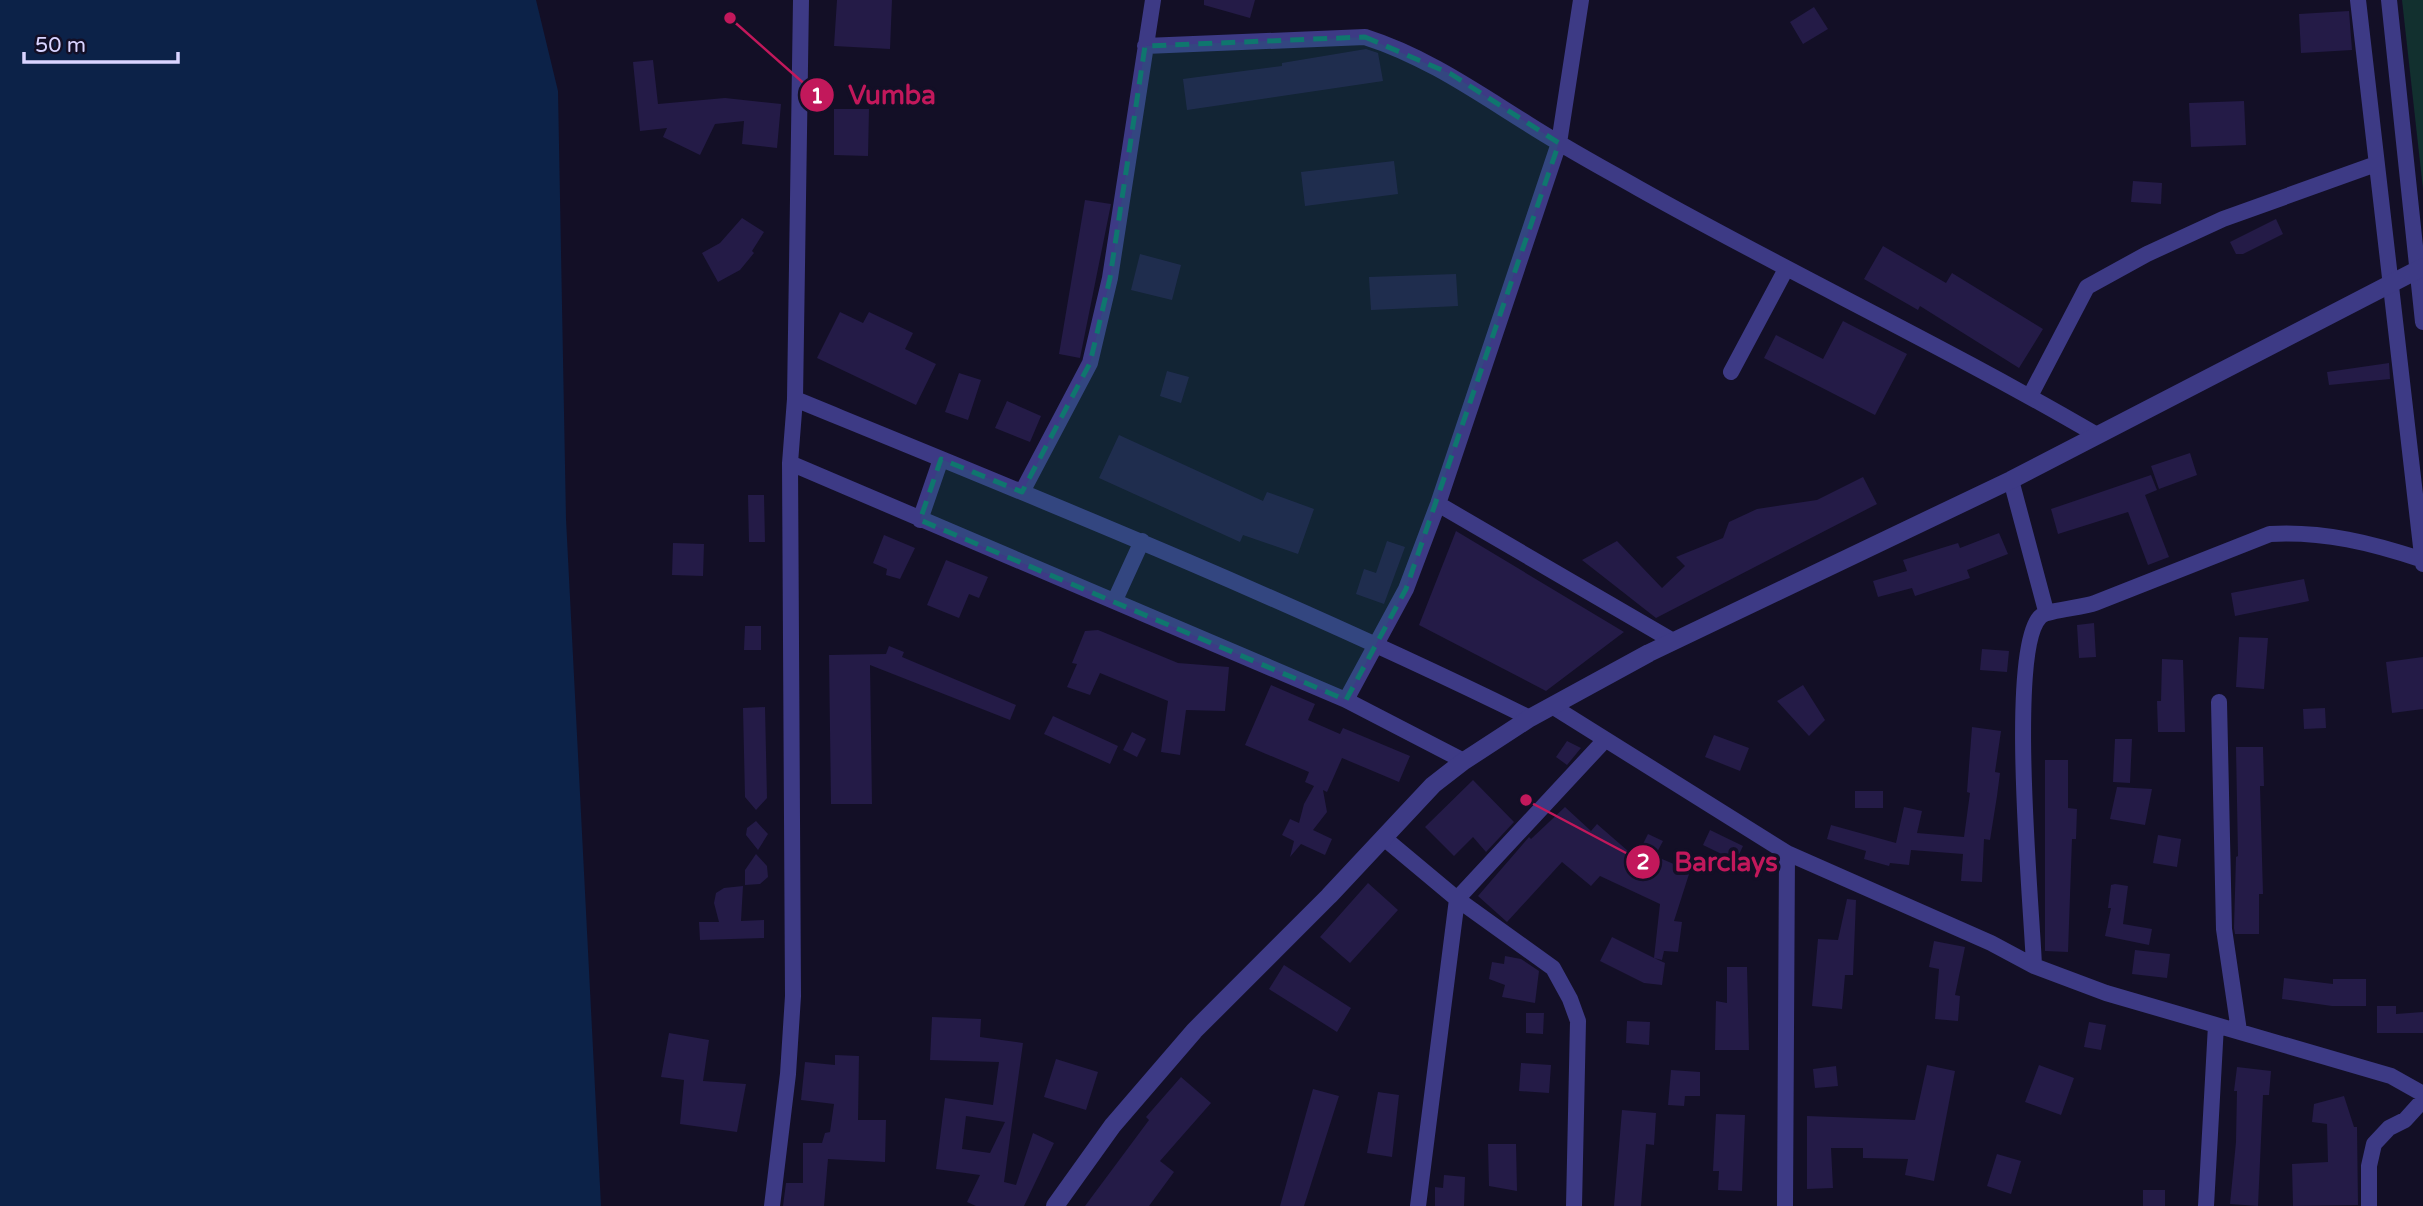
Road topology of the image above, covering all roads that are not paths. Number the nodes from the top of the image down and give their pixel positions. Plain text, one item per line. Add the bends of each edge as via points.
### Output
1 (801, 0) edge
2 (1153, 0) edge
3 (1581, 0) edge
4 (2358, 0) edge
5 (2389, 0) edge
6 (1145, 47) junction
7 (1559, 143) junction
8 (2376, 164) junction
9 (1786, 268) junction
10 (2420, 269) edge
11 (2389, 285) junction
12 (2423, 322) edge
13 (1731, 372) dead end
14 (2030, 396) junction
15 (795, 399) junction
16 (2095, 434) junction
17 (941, 459) junction
18 (790, 463) junction
19 (2011, 480) junction
20 (1022, 492) junction
21 (1438, 504) junction
22 (920, 520) junction
23 (2421, 533) edge
24 (1142, 541) junction
25 (2423, 562) edge
26 (1115, 600) junction
27 (2046, 611) junction
28 (1673, 641) junction
29 (1378, 643) junction
30 (1346, 700) junction
31 (2219, 702) dead end
32 (1552, 706) junction
33 (1530, 718) junction
34 (1604, 741) junction
35 (1464, 761) junction
36 (1384, 838) junction
37 (1787, 853) junction
38 (1457, 899) junction
39 (2035, 966) junction
40 (2216, 1025) junction
41 (2239, 1031) junction
42 (2423, 1094) edge
43 (2423, 1100) edge
44 (772, 1206) edge
45 (1055, 1206) edge
46 (1418, 1206) edge
47 (1574, 1206) edge
48 (1785, 1206) edge
49 (2206, 1206) edge
50 (2369, 1206) edge

1 - 15 street
2 - 6 street
3 - 7 street
4 - 8 street
5 - 10 street
6 - 7 street via 1365,37 1451,74
6 - 20 street via 1110,278 1090,363
7 - 9 street
7 - 21 street
8 - 11 street
8 - 14 street via 2223,219 2087,286
9 - 13 street
9 - 14 street
10 - 11 street
10 - 12 street
11 - 16 street
11 - 23 street
14 - 16 street
15 - 17 street
15 - 18 street
16 - 19 street
17 - 20 street
17 - 22 street
18 - 22 street
18 - 44 street via 793,996
19 - 27 street
19 - 28 street
20 - 24 street
21 - 28 street
21 - 29 street via 1406,589
22 - 26 street
23 - 25 street
24 - 26 street
24 - 29 street
25 - 27 street via 2366,541 2296,532 2270,534 2076,610
26 - 30 street
27 - 39 street via 2032,628 2023,710
28 - 32 street
29 - 30 street
29 - 33 street
30 - 35 street
31 - 41 street via 2224,929
32 - 33 street
32 - 34 street
33 - 35 street
34 - 37 street
34 - 38 street
35 - 36 street via 1433,785
36 - 38 street
36 - 45 street via 1194,1031 1113,1125
37 - 39 street
37 - 48 street
38 - 46 street
38 - 47 street via 1553,968 1570,999 1578,1021
39 - 40 street via 2106,993
40 - 41 street
40 - 49 street
41 - 42 street via 2391,1076
43 - 50 street via 2374,1144

